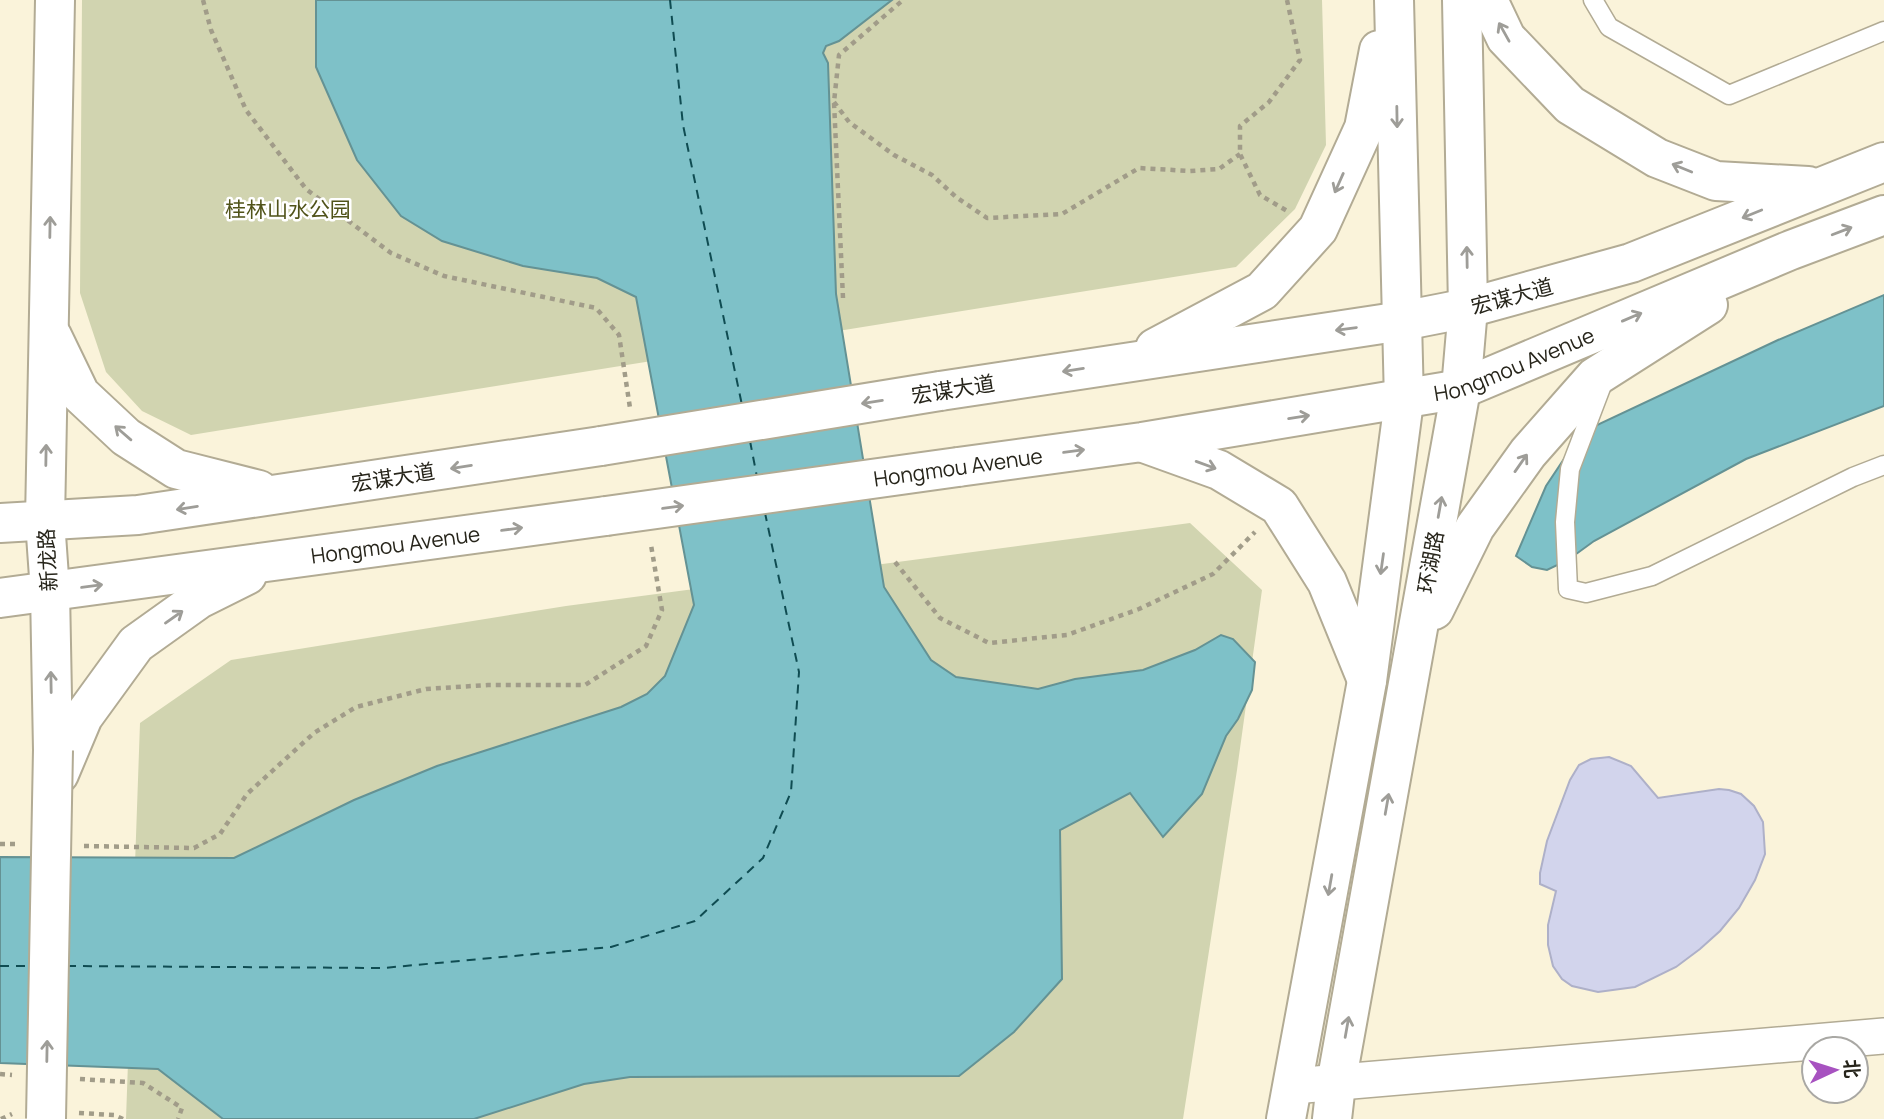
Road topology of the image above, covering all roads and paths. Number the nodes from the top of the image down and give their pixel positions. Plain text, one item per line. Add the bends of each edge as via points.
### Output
1 (55, 0) edge
2 (903, 0) edge
3 (1287, 0) edge
4 (1392, 0) edge
5 (1462, 0) edge
6 (1488, 0) edge
7 (1593, 0) edge
8 (1884, 31) edge
9 (834, 102) junction
10 (1240, 154) junction
11 (1884, 162) edge
12 (1821, 187) junction
13 (1884, 215) edge
14 (1318, 229) junction
15 (1791, 250) junction
16 (843, 298) dead end
17 (1468, 309) junction
18 (1402, 321) junction
19 (49, 329) junction
20 (1131, 361) junction
21 (1608, 369) junction
22 (1461, 389) junction
23 (1404, 401) junction
24 (1142, 442) junction
25 (1884, 465) edge
26 (274, 494) junction
27 (1279, 506) junction
28 (45, 520) junction
29 (0, 523) edge
30 (274, 561) junction
31 (895, 562) dead end
32 (50, 591) junction
33 (0, 598) edge
34 (1414, 650) junction
35 (1367, 681) junction
36 (52, 789) junction
37 (1884, 1036) edge
38 (0, 1074) edge
39 (13, 1075) dead end
40 (78, 1079) dead end
41 (1334, 1102) edge
42 (1290, 1103) edge
43 (46, 1119) edge
44 (178, 1119) edge

19 -> 1 main road, 新龙路
2 - 9 path via 839,55
3 - 10 path via 1300,60 1269,102 1240,126
4 -> 14 main road via 1364,128
4 -> 18 main road
17 -> 5 main road, 环湖路
12 -> 6 main road via 1716,181 1657,158 1570,105 1506,38
7 - 8 lane via 1609,27 1729,95
9 - 10 path via 849,122 894,155 932,175 987,218 1062,214 1139,168 1219,169
9 - 16 path
10 - 14 path via 1260,195
11 - 12 main road, 宏谋大道
12 -> 17 main road, 宏谋大道 via 1630,263
15 -> 13 main road, Hongmou Avenue
14 - 20 main road via 1262,291
15 - 21 main road
22 -> 15 main road, Hongmou Avenue
17 - 18 main road, 宏谋大道
17 - 22 main road, 环湖路
18 -> 20 main road, 宏谋大道
18 - 23 main road
26 -> 19 main road via 176,470 126,438 80,394
28 -> 19 main road, 新龙路
20 -> 26 main road, 宏谋大道, bridge
21 - 25 lane via 1570,469 1565,522 1568,589 1586,593 1652,576
34 -> 21 main road via 1475,527 1528,453 1595,377
22 - 23 main road, Hongmou Avenue
34 -> 22 main road, 环湖路
24 -> 23 main road, Hongmou Avenue
23 -> 35 main road
24 -> 27 main road via 1219,470
30 -> 24 main road, Hongmou Avenue, bridge
26 -> 28 main road, 宏谋大道 via 138,515
27 - 31 path via 1213,575 1139,610 1067,635 989,643 940,618
27 - 35 main road via 1326,582
28 - 29 main road, 宏谋大道
28 - 32 main road, 新龙路
32 -> 30 main road, Hongmou Avenue
36 -> 30 main road via 83,718 136,644 199,599
32 - 33 main road, Hongmou Avenue
36 -> 32 main road, 新龙路, bridge
41 -> 34 main road, 环湖路
35 -> 42 main road
43 -> 36 main road, 新龙路, bridge
37 - 41 street via 1404,1076
38 - 39 path
40 - 44 path via 143,1083 182,1108
41 - 42 street

